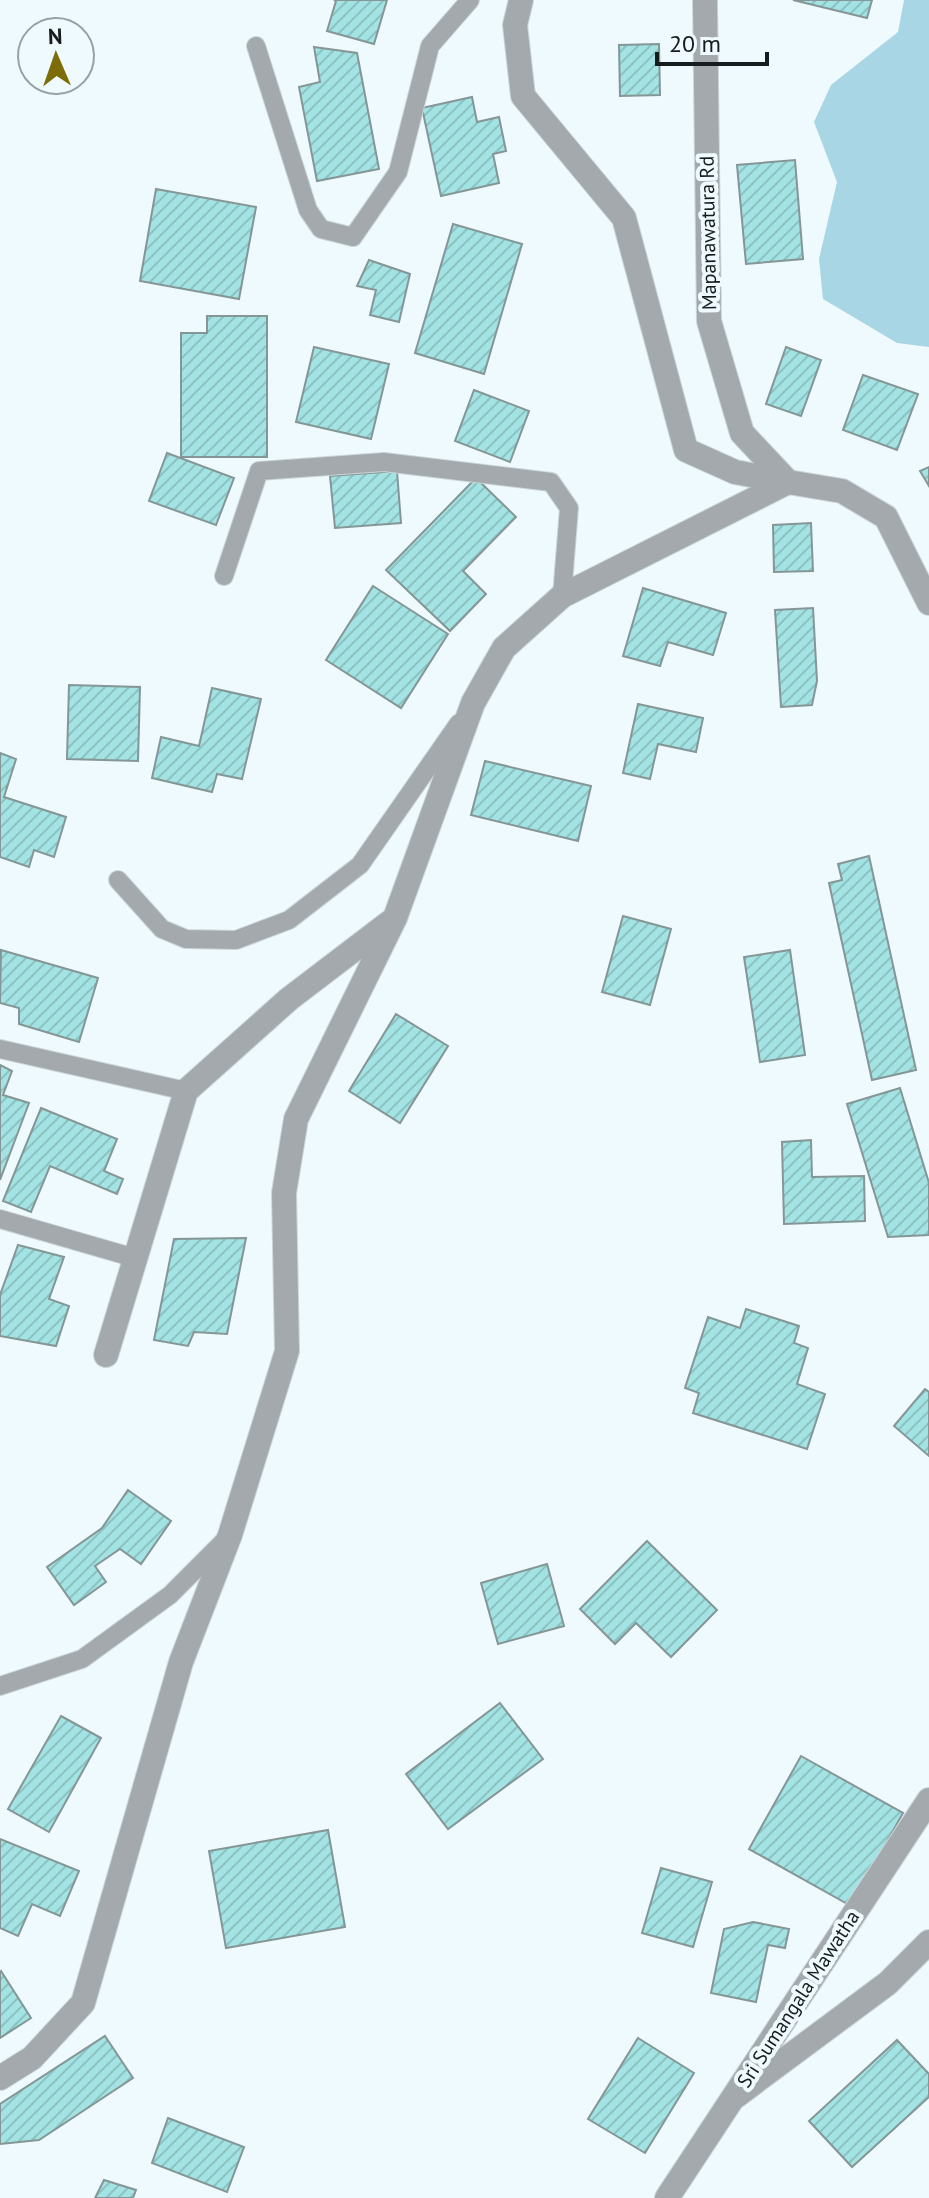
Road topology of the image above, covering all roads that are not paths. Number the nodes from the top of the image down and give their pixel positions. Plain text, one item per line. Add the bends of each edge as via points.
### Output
1 (470, 0) edge
2 (521, 0) edge
3 (705, 0) edge
4 (256, 46) dead end
5 (788, 482) junction
6 (224, 576) dead end
7 (562, 596) junction
8 (929, 603) edge
9 (473, 703) junction
10 (118, 880) dead end
11 (395, 918) junction
12 (0, 1049) edge
13 (186, 1091) junction
14 (0, 1219) edge
15 (135, 1258) junction
16 (106, 1355) dead end
17 (230, 1535) junction
18 (0, 1686) edge
19 (929, 1800) edge
20 (929, 1942) edge
21 (0, 2078) edge
22 (734, 2097) junction
23 (667, 2198) edge

1 - 4 lane via 430,46 398,172 353,237 321,229 308,210
2 - 5 street via 515,25 523,96 624,218 686,450 735,472
3 - 5 street, Mapanawatura Rd via 709,321 742,433
5 - 7 street
5 - 8 street via 842,491 886,517
6 - 7 lane via 259,471 384,462 551,482 569,508
7 - 9 street via 504,648
9 - 10 lane via 360,865 289,920 236,940 186,939 162,929
9 - 11 street
11 - 13 street via 289,999
11 - 17 street via 296,1119 284,1193 287,1351
12 - 13 lane
13 - 15 street
14 - 15 lane
15 - 16 street
17 - 18 lane via 170,1595 82,1659
17 - 21 street via 181,1662 83,2003 32,2058
19 - 22 street, Sri Sumangala Mawatha
20 - 22 street via 888,1983
22 - 23 street, Sri Sumangala Mawatha

